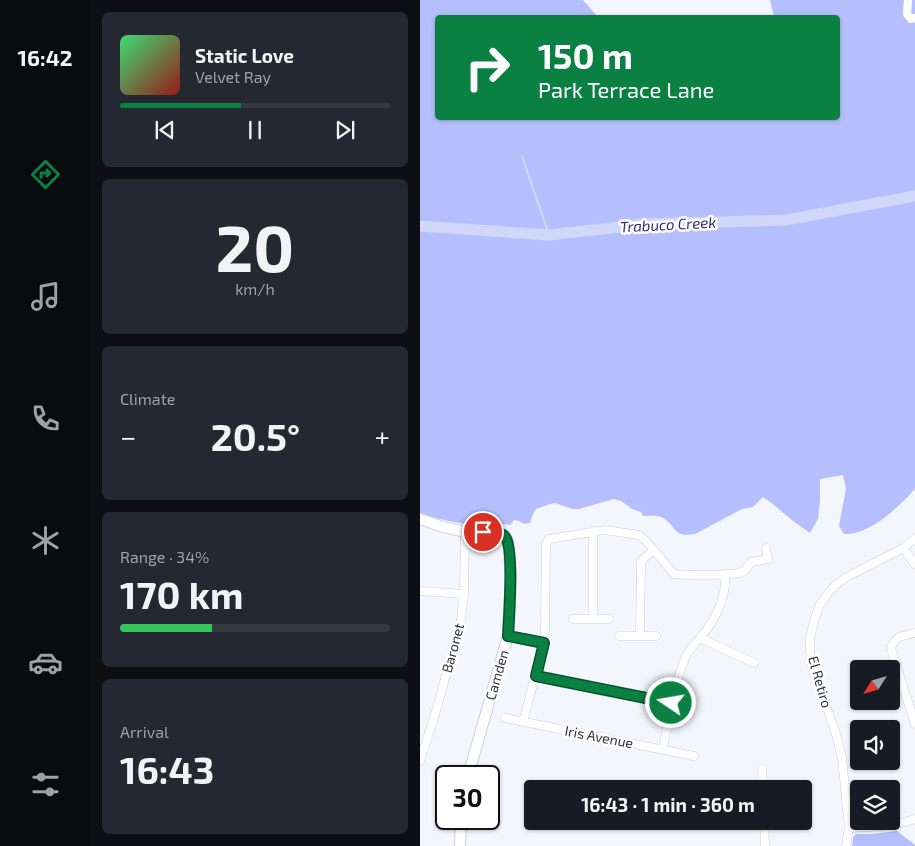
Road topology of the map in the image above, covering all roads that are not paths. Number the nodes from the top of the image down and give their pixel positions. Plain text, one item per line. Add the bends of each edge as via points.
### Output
1 (908, 0) edge
2 (915, 18) edge
3 (420, 519) edge
4 (593, 531) junction
5 (465, 532) junction
6 (915, 539) edge
7 (766, 548) dead end
8 (903, 548) junction
9 (654, 550) junction
10 (915, 564) edge
11 (725, 574) junction
12 (420, 591) edge
13 (464, 594) junction
14 (573, 619) dead end
15 (593, 619) junction
16 (609, 619) dead end
17 (915, 633) edge
18 (508, 636) junction
19 (619, 636) dead end
20 (640, 636) junction
21 (656, 636) dead end
22 (700, 638) junction
23 (544, 643) junction
24 (754, 663) dead end
25 (536, 676) junction
26 (671, 703) junction
27 (505, 718) dead end
28 (523, 722) junction
29 (915, 724) edge
30 (663, 749) junction
31 (694, 756) dead end
32 (420, 761) edge
33 (471, 765) edge
34 (762, 769) dead end
35 (763, 780) edge
36 (915, 819) edge
37 (849, 828) junction
38 (461, 830) edge
39 (764, 830) edge
40 (460, 846) edge
41 (765, 846) edge
42 (846, 846) edge

1 - 2 street via 907,14 911,19
3 - 5 street
4 - 9 street via 639,535
4 - 15 street
4 - 23 street via 551,537 547,541
5 - 13 street, Baronet
5 - 18 street, Camden via 500,533 508,542 511,577
6 - 8 street, El Retiro
7 - 11 street via 767,560 751,562 745,570
8 - 10 street
8 - 37 street, El Retiro via 847,577 829,592 819,606 810,638 812,665 842,758
9 - 11 street via 674,574
9 - 20 street via 641,562
11 - 22 street via 721,602
12 - 13 street
13 - 32 street, Baronet via 453,653
14 - 15 street
15 - 16 street
17 - 29 street via 893,641 891,648
18 - 23 street
18 - 33 street, Camden
19 - 20 street
20 - 21 street
22 - 24 street
22 - 26 street via 687,653
23 - 25 street
25 - 26 street
25 - 28 street
26 - 30 street
27 - 28 street, Iris Avenue
28 - 30 street, Iris Avenue
30 - 31 street, Iris Avenue
34 - 35 street
36 - 37 street via 892,825
37 - 42 street, El Retiro
38 - 40 street
39 - 41 street

